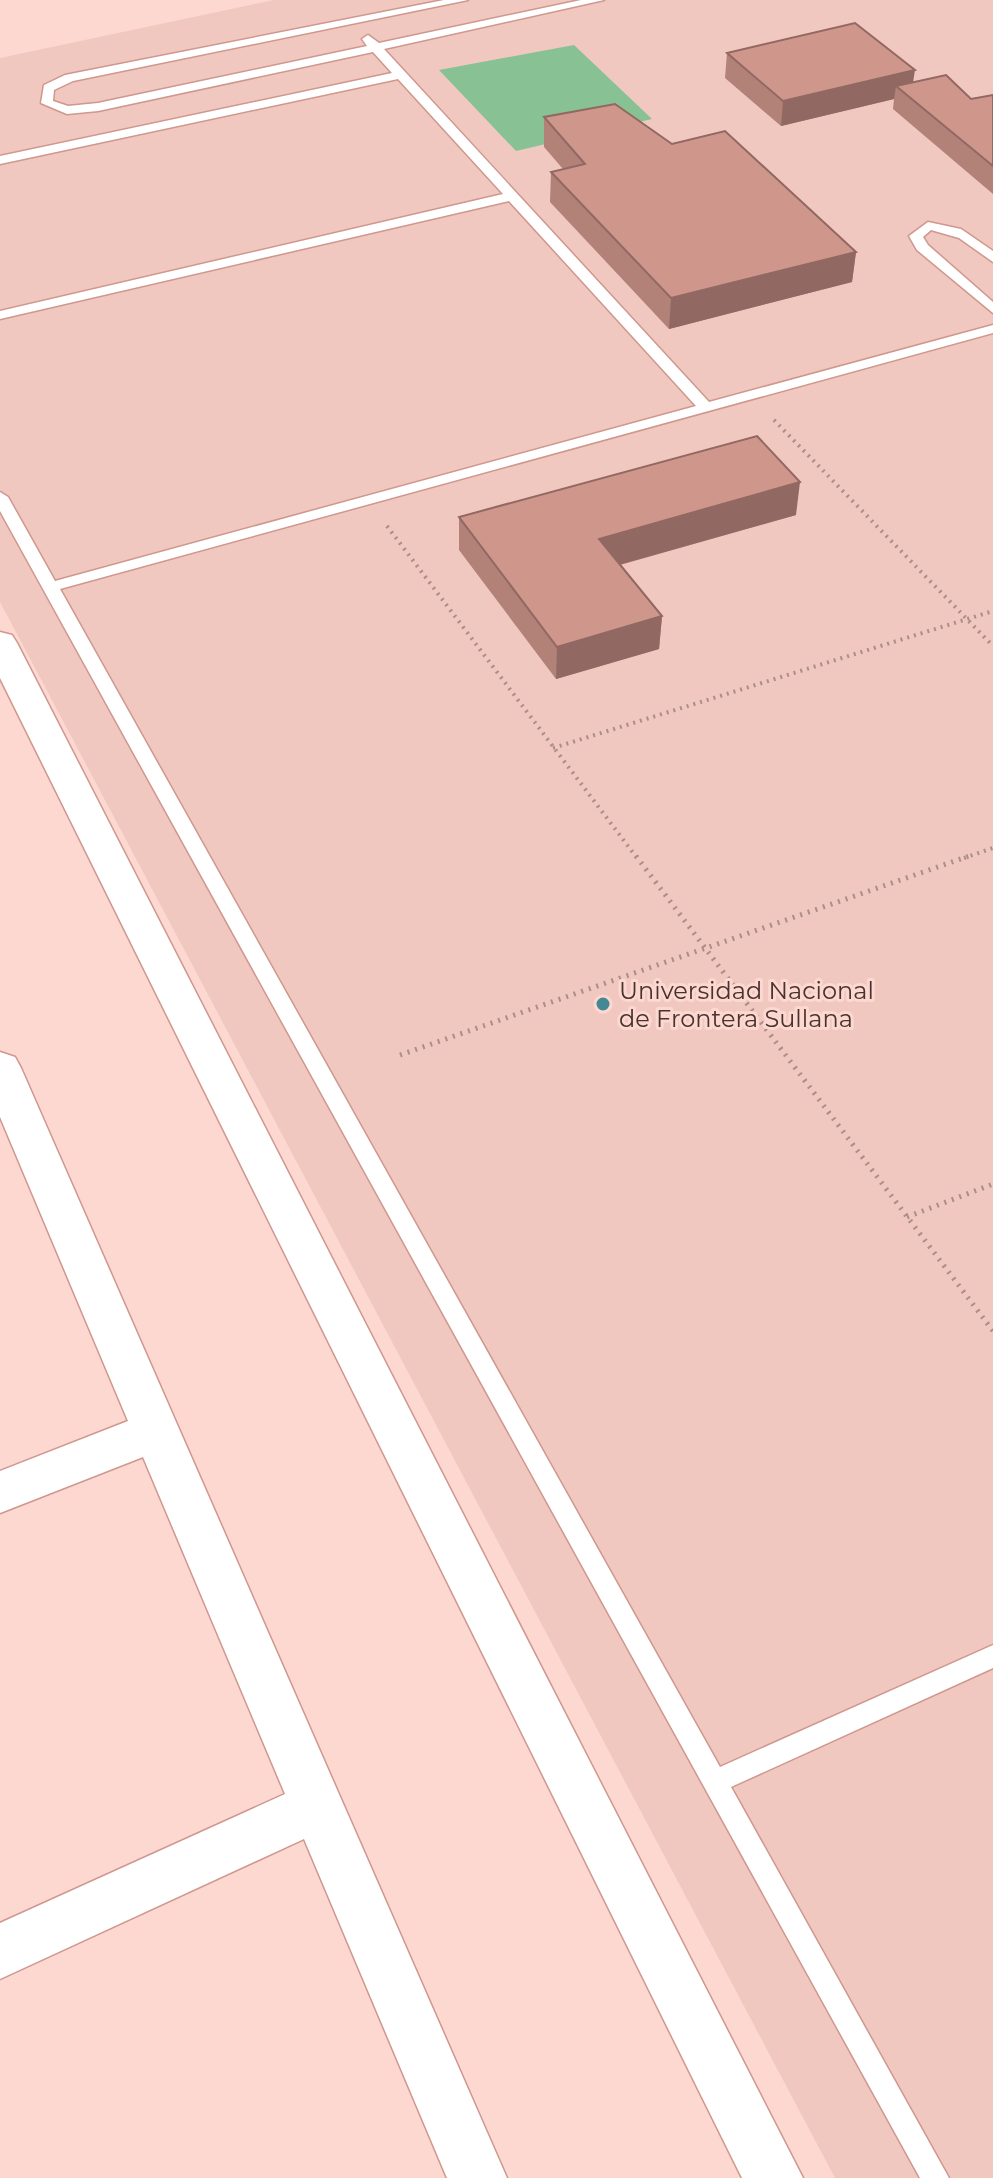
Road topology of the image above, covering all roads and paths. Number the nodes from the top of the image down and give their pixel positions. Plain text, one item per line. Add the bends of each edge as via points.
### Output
1 (462, 0) edge
2 (598, 0) edge
3 (351, 22) junction
4 (375, 48) junction
5 (401, 75) junction
6 (0, 160) edge
7 (512, 196) junction
8 (993, 258) edge
9 (993, 309) edge
10 (0, 315) edge
11 (993, 329) edge
12 (749, 395) junction
13 (705, 407) junction
14 (0, 497) edge
15 (368, 500) junction
16 (50, 587) junction
17 (993, 611) edge
18 (966, 619) junction
19 (0, 643) edge
20 (993, 646) edge
21 (553, 748) junction
22 (993, 848) edge
23 (705, 948) junction
24 (400, 1055) dead end
25 (0, 1068) edge
26 (993, 1184) edge
27 (907, 1217) junction
28 (993, 1331) edge
29 (157, 1431) junction
30 (0, 1492) edge
31 (993, 1656) edge
32 (714, 1782) junction
33 (316, 1807) junction
34 (0, 1951) edge
35 (477, 2178) edge
36 (773, 2178) edge
37 (935, 2178) edge

1 - 3 lane
2 - 4 lane
3 - 4 lane
3 - 4 lane via 69,78 48,88 47,103 67,110 98,107
4 - 5 lane
5 - 6 lane
5 - 7 lane
7 - 10 lane
7 - 13 lane
8 - 9 lane via 949,227 928,226 916,236
11 - 12 lane
12 - 13 lane
12 - 18 path
13 - 15 lane
14 - 16 lane
15 - 16 lane
15 - 21 path
16 - 32 lane
17 - 18 path
18 - 20 path
18 - 21 path
19 - 36 street
21 - 23 path
22 - 23 path
23 - 24 path
23 - 27 path
25 - 29 street
26 - 27 path
27 - 28 path
29 - 30 street
29 - 33 street
31 - 32 lane
32 - 37 lane
33 - 34 street
33 - 35 street

